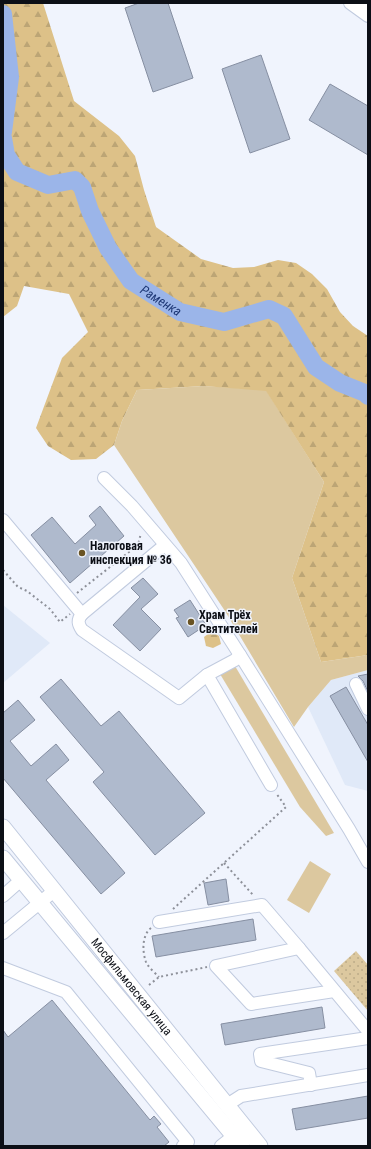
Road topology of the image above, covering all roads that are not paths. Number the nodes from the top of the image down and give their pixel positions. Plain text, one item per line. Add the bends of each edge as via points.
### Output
1 (350, 3) edge
2 (363, 3) edge
3 (368, 5) edge
4 (368, 16) edge
5 (104, 478) dead end
6 (3, 520) edge
7 (165, 544) junction
8 (76, 607) junction
9 (240, 655) junction
10 (206, 675) junction
11 (356, 684) dead end
12 (368, 709) edge
13 (271, 785) road end
14 (3, 827) edge
15 (3, 858) edge
16 (368, 862) edge
17 (21, 880) junction
18 (54, 891) junction
19 (3, 896) edge
20 (40, 902) junction
21 (159, 922) road end
22 (3, 933) edge
23 (299, 948) junction
24 (3, 968) edge
25 (334, 991) junction
26 (368, 1031) edge
27 (368, 1038) edge
28 (368, 1075) edge
29 (311, 1085) junction
30 (227, 1105) junction
31 (240, 1136) edge
32 (184, 1146) edge
33 (221, 1146) edge
34 (260, 1146) edge

1 - 4 street
2 - 3 main road
5 - 7 street
6 - 8 street
7 - 8 street
7 - 9 street via 181,563
8 - 10 street via 78,624 82,630 179,698
9 - 10 street via 236,660
9 - 16 street
10 - 13 street
11 - 12 street
14 - 18 main road, Мосфильмовская улица
15 - 17 main road, Мосфильмовская улица
17 - 19 street
17 - 20 main road, Мосфильмовская улица
18 - 20 street
18 - 30 main road, Мосфильмовская улица
20 - 22 street
20 - 31 main road, Мосфильмовская улица
21 - 23 street via 262,905
23 - 25 street
23 - 25 street via 216,966 251,1004
24 - 32 street via 66,992 188,1142
25 - 26 street
27 - 29 street via 260,1054 261,1061 309,1072
28 - 29 street
29 - 30 street via 240,1096
30 - 31 main road, Мосфильмовская улица
31 - 33 street
31 - 34 main road, Мосфильмовская улица

